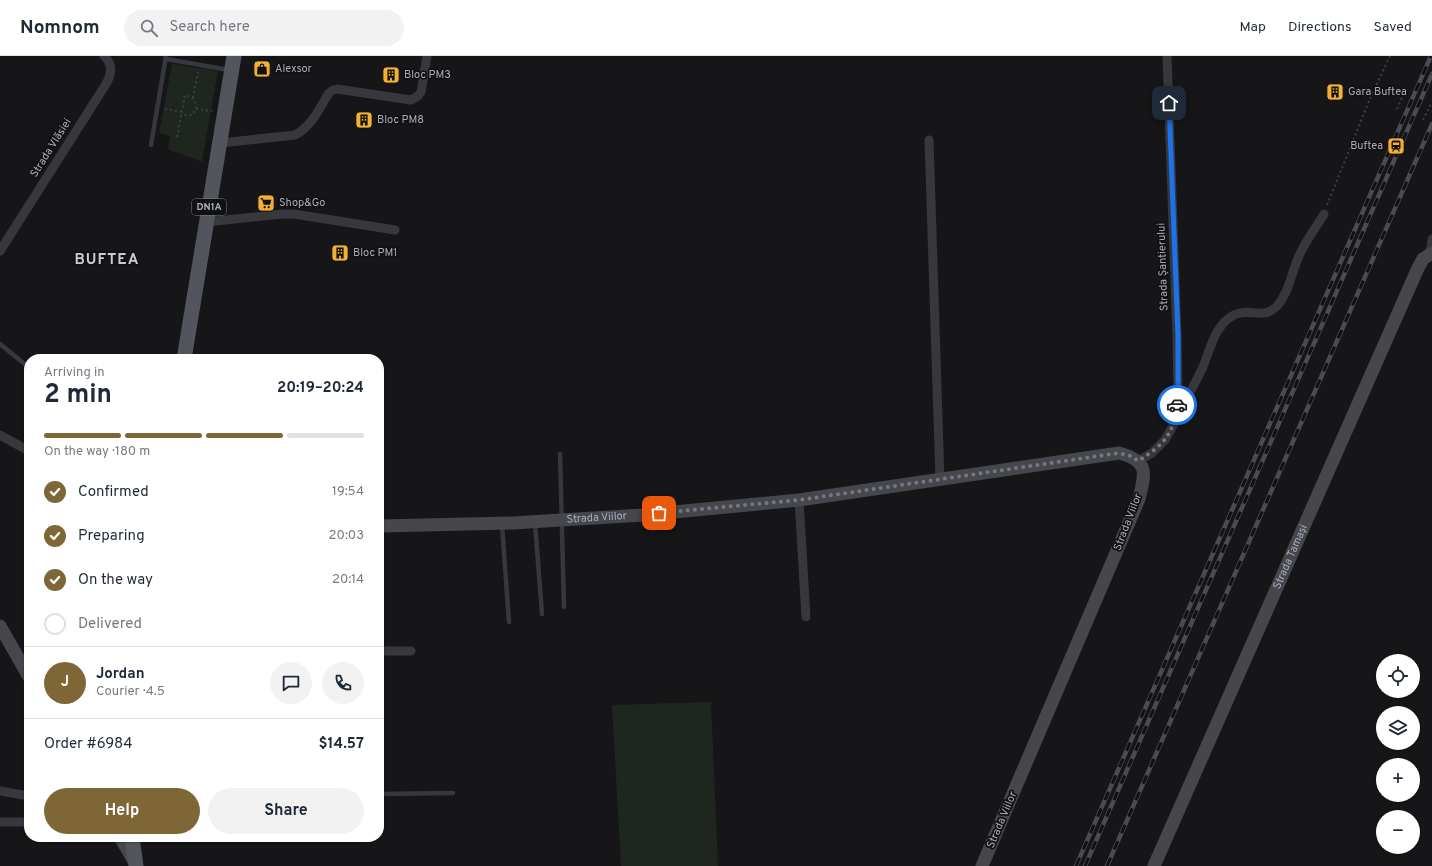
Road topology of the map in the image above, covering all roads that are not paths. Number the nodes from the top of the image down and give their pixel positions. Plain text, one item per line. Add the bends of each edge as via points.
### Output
1 (104, 56) edge
2 (427, 56) edge
3 (1167, 56) edge
4 (166, 57) edge
5 (233, 63) edge
6 (930, 140) dead end
7 (220, 143) junction
8 (152, 145) dead end
9 (1324, 214) road end
10 (206, 222) junction
11 (395, 230) dead end
12 (1432, 239) edge
13 (0, 252) edge
14 (1431, 253) edge
15 (0, 344) edge
16 (185, 354) edge
17 (24, 363) edge
18 (1174, 424) junction
19 (0, 435) edge
20 (24, 448) edge
21 (560, 454) dead end
22 (1138, 461) junction
23 (940, 480) junction
24 (799, 500) junction
25 (561, 520) junction
26 (535, 521) junction
27 (502, 523) junction
28 (384, 526) edge
29 (564, 607) dead end
30 (542, 614) dead end
31 (806, 617) dead end
32 (509, 622) dead end
33 (0, 626) edge
34 (384, 651) edge
35 (411, 651) dead end
36 (24, 668) edge
37 (0, 791) edge
38 (453, 793) dead end
39 (384, 794) edge
40 (24, 795) edge
41 (0, 822) edge
42 (24, 822) edge
43 (123, 842) edge
44 (133, 842) edge
45 (136, 865) edge
46 (982, 866) edge
47 (1154, 866) edge

1 - 13 street, Strada Vlăsiei via 110,65 110,78
2 - 7 street via 421,92 414,99 337,89 329,93 310,125 295,135
3 - 18 street, Strada Șantierului via 1178,362 1178,395
4 - 5 lane via 199,64
4 - 8 lane
5 - 7 main road, DN1A
6 - 23 street
7 - 10 main road, DN1A
9 - 18 street via 1302,249 1290,285 1277,305 1267,313 1235,314 1218,331
10 - 11 street via 294,214
10 - 16 main road, DN1A
12 - 14 street
14 - 47 main road, Strada Tamași via 1423,259 1418,268
15 - 17 lane
18 - 22 street, Strada Șantierului via 1165,440 1152,453
19 - 20 street
21 - 25 lane
22 - 23 main road, Strada Viilor via 1119,453
22 - 46 main road, Strada Viilor via 1143,469 1144,478 1139,499
23 - 24 main road, Strada Viilor
24 - 25 main road, Strada Viilor
24 - 31 street
25 - 26 main road, Strada Viilor
25 - 29 lane
26 - 27 main road, Strada Viilor
26 - 30 lane
27 - 28 main road, Strada Viilor
27 - 32 lane
33 - 36 main road
34 - 35 street
37 - 40 street
38 - 39 lane
41 - 42 street
43 - 45 main road
44 - 45 main road

